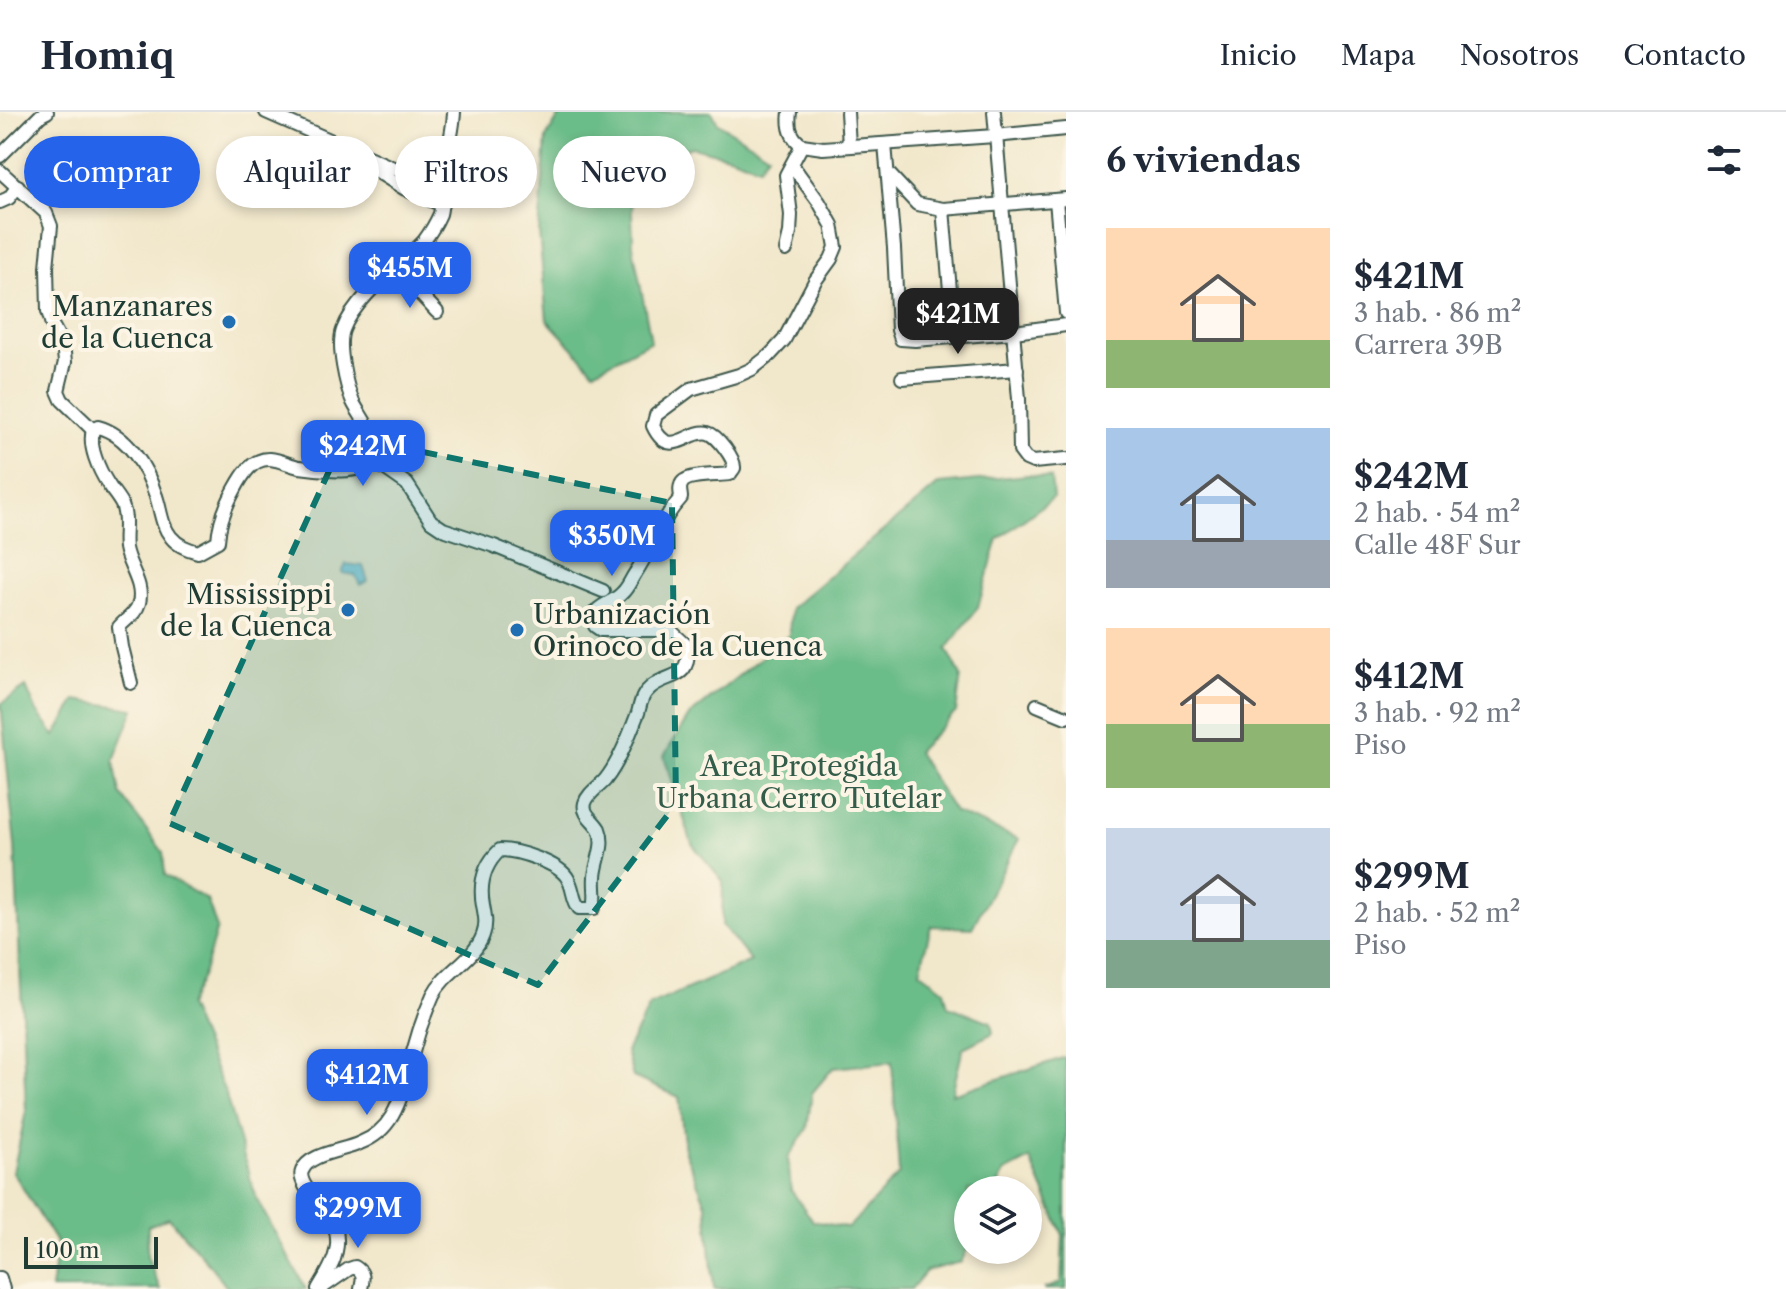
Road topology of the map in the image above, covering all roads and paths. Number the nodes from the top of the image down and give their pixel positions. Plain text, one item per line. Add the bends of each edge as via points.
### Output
1 (47, 112) edge
2 (266, 112) edge
3 (454, 112) edge
4 (790, 112) edge
5 (847, 112) edge
6 (994, 112) edge
7 (1066, 129) edge
8 (320, 136) edge
9 (451, 136) edge
10 (995, 136) junction
11 (885, 144) junction
12 (802, 145) junction
13 (849, 146) junction
14 (0, 156) edge
15 (792, 165) junction
16 (0, 171) edge
17 (887, 173) junction
18 (18, 186) junction
19 (1061, 200) edge
20 (0, 202) edge
21 (1003, 204) junction
22 (441, 208) edge
23 (943, 209) junction
24 (786, 250) dead end
25 (395, 267) junction
26 (437, 312) dead end
27 (1066, 313) edge
28 (1066, 325) edge
29 (1014, 332) junction
30 (954, 337) junction
31 (1017, 369) junction
32 (902, 378) dead end
33 (93, 430) junction
34 (374, 456) junction
35 (1066, 459) edge
36 (603, 591) dead end
37 (131, 683) dead end
38 (1037, 705) dead end
39 (1066, 717) edge
40 (0, 1278) edge
41 (3, 1289) edge
42 (319, 1289) edge
43 (361, 1289) edge

1 - 14 street
2 - 8 street
3 - 9 street
4 - 12 street via 790,130
5 - 13 street
6 - 10 street
7 - 10 street
10 - 11 street
10 - 21 street
11 - 13 street
11 - 17 street
12 - 13 street
12 - 15 street
15 - 24 street via 786,175 791,215
15 - 42 street via 832,225 834,254 770,355 739,375 691,389 656,415 653,426 667,441 702,433 716,437 733,470 682,482 681,498 626,589 593,615 601,630 673,633 687,646 688,657 678,675 645,693 619,756 585,803 602,846 594,908 579,908 564,872 544,862 513,850 500,850 489,860 481,894 485,929 474,951 432,997 391,1117 375,1135 302,1169 302,1184 336,1230 336,1253
16 - 18 street
17 - 23 street via 917,204
17 - 30 street via 899,335 915,340
18 - 20 street
18 - 33 street via 46,213 51,226 48,311 65,362 58,391
19 - 21 street
19 - 27 street
21 - 23 street
21 - 29 street
22 - 25 street via 423,242
23 - 30 street
25 - 26 street
25 - 34 street via 356,310 340,344 353,400 372,432
28 - 29 street
29 - 30 street
29 - 31 street
31 - 32 street
31 - 35 street via 1020,451 1033,462
33 - 34 street via 108,430 133,451 172,539 198,552 218,541 230,498 246,470 262,460 357,470
33 - 37 street via 100,469 124,508 125,550 139,592 133,615 119,627
34 - 36 street via 407,484 431,521 443,529
38 - 39 street
40 - 41 street
42 - 43 street via 355,1267 364,1276

